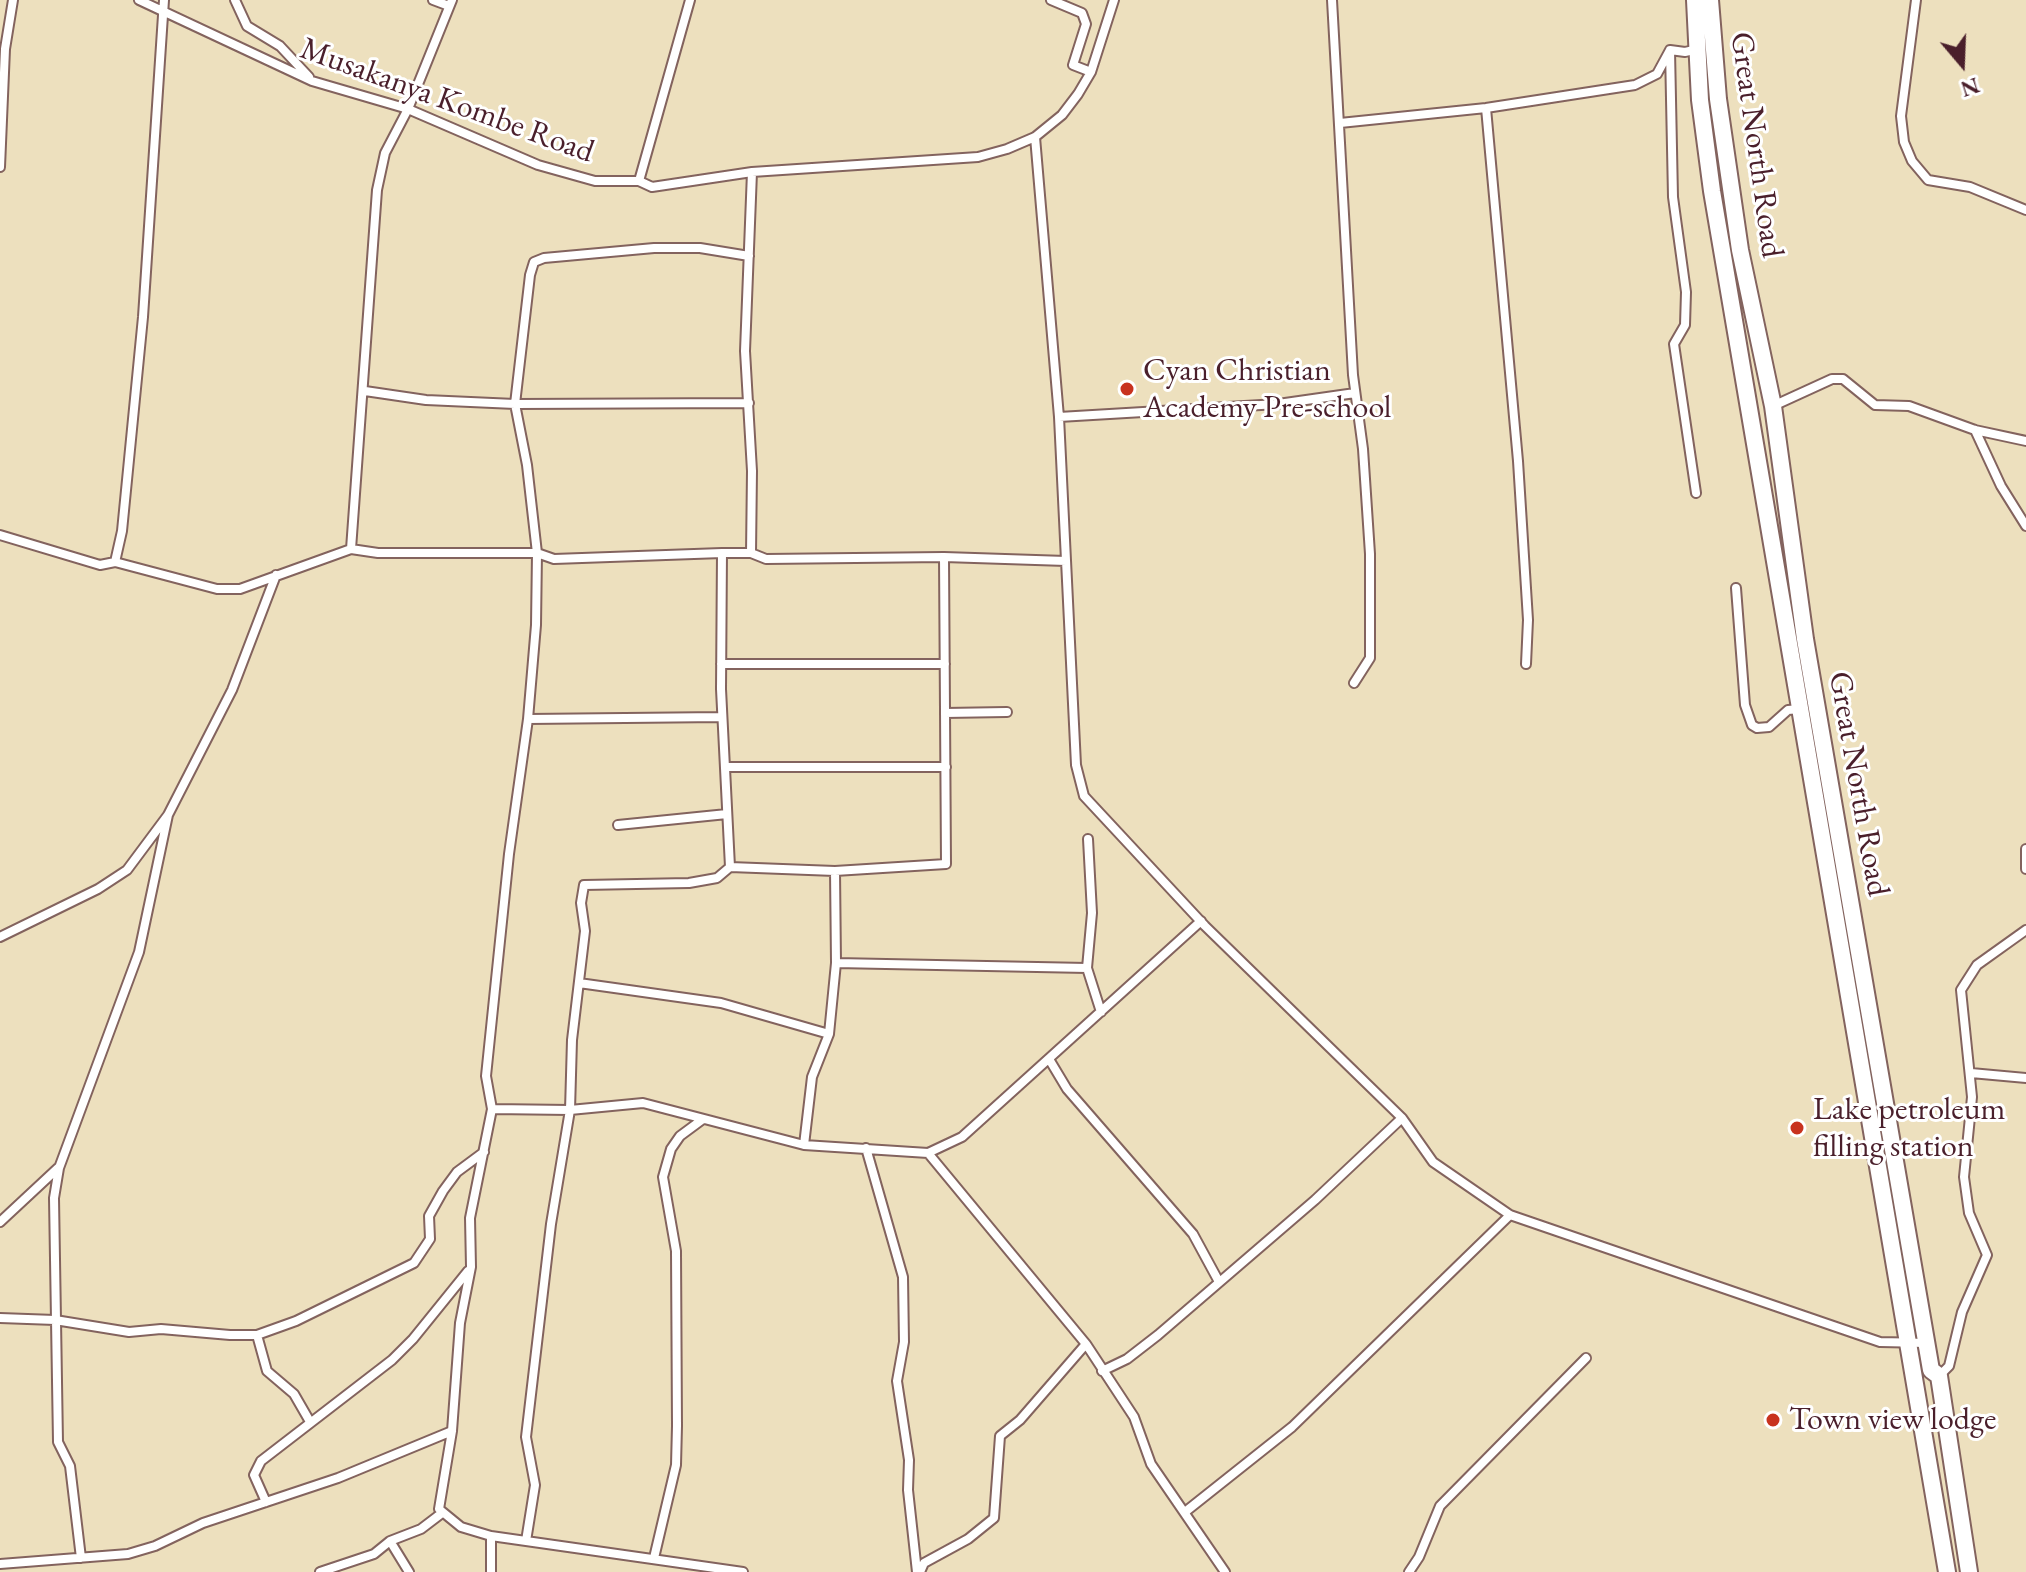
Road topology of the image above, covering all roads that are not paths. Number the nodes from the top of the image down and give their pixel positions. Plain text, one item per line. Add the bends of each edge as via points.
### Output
1 (13, 0) edge
2 (139, 0) edge
3 (164, 0) edge
4 (235, 0) edge
5 (433, 0) edge
6 (690, 0) edge
7 (1051, 0) edge
8 (1114, 0) edge
9 (1332, 0) edge
10 (1695, 0) edge
11 (1710, 0) edge
12 (1916, 0) edge
13 (451, 3) edge
14 (164, 10) junction
15 (1698, 49) junction
16 (1670, 50) junction
17 (1091, 72) junction
18 (312, 81) junction
19 (1486, 108) junction
20 (408, 109) junction
21 (1340, 123) junction
22 (1035, 137) junction
23 (0, 167) edge
24 (752, 172) junction
25 (639, 181) junction
26 (2026, 210) edge
27 (749, 256) junction
28 (365, 391) junction
29 (1355, 393) junction
30 (749, 403) junction
31 (515, 404) junction
32 (1773, 406) junction
33 (1059, 417) junction
34 (1975, 430) junction
35 (2026, 441) edge
36 (1696, 493) dead end
37 (2026, 526) edge
38 (0, 535) edge
39 (351, 549) junction
40 (537, 553) junction
41 (722, 553) junction
42 (751, 553) junction
43 (944, 557) junction
44 (1066, 561) junction
45 (115, 562) junction
46 (276, 575) junction
47 (1736, 588) dead end
48 (721, 664) junction
49 (945, 664) junction
50 (1526, 664) dead end
51 (1354, 683) dead end
52 (1801, 709) junction
53 (1007, 712) dead end
54 (945, 713) junction
55 (722, 717) junction
56 (528, 719) junction
57 (725, 767) junction
58 (946, 767) junction
59 (727, 814) junction
60 (168, 815) junction
61 (618, 825) dead end
62 (1088, 839) dead end
63 (2026, 849) edge
64 (730, 867) junction
65 (2026, 869) edge
66 (835, 871) junction
67 (1201, 921) junction
68 (2026, 930) edge
69 (0, 937) edge
70 (836, 963) junction
71 (1087, 968) junction
72 (579, 983) junction
73 (1101, 1012) junction
74 (829, 1034) junction
75 (1049, 1059) junction
76 (1971, 1073) junction
77 (2026, 1078) edge
78 (492, 1109) junction
79 (570, 1110) junction
80 (1402, 1118) junction
81 (703, 1119) junction
82 (804, 1145) junction
83 (866, 1148) junction
84 (484, 1152) junction
85 (928, 1153) junction
86 (59, 1168) junction
87 (1510, 1215) junction
88 (0, 1222) edge
89 (471, 1267) junction
90 (1218, 1280) junction
91 (0, 1318) edge
92 (55, 1320) junction
93 (257, 1335) junction
94 (1927, 1343) junction
95 (1086, 1344) junction
96 (1909, 1344) junction
97 (1586, 1358) dead end
98 (1102, 1371) junction
99 (1939, 1376) junction
100 (309, 1420) junction
101 (452, 1431) junction
102 (266, 1502) junction
103 (1185, 1512) junction
104 (442, 1513) junction
105 (491, 1536) junction
106 (390, 1541) junction
107 (526, 1541) junction
108 (81, 1558) junction
109 (654, 1558) junction
110 (0, 1564) edge
111 (320, 1572) edge
112 (409, 1572) edge
113 (491, 1572) edge
114 (743, 1572) edge
115 (919, 1572) edge
116 (1225, 1572) edge
117 (1409, 1572) edge
118 (1947, 1572) edge
119 (1969, 1572) edge

1 - 23 street via 5,49
2 - 14 street, Musakanya Kombe Road
3 - 14 street
4 - 18 street via 247,26 280,46
5 - 13 street
6 - 25 street
7 - 17 street via 1082,13 1086,24 1073,65
8 - 17 street
9 - 21 street
10 - 15 highway, Great North Road
11 - 32 highway, Great North Road via 1740,250
12 - 26 street via 1901,116 1912,161 1928,180 1970,187
13 - 20 street
14 - 18 street, Musakanya Kombe Road
14 - 45 street via 143,317
15 - 16 street
15 - 52 highway, Great North Road via 1712,191
16 - 19 street via 1657,74 1635,85
16 - 36 street via 1673,197 1686,292 1685,325 1674,344
17 - 22 street via 1062,115
18 - 20 street, Musakanya Kombe Road
19 - 21 street
19 - 50 street via 1518,461
20 - 25 street, Musakanya Kombe Road via 538,165 595,181
20 - 28 street via 385,153 377,190 364,331
21 - 29 street
22 - 24 street, Musakanya Kombe Road via 978,157
22 - 33 street
24 - 25 street, Musakanya Kombe Road via 652,187
24 - 27 street
27 - 30 street
27 - 31 street via 684,247 539,259 530,275
28 - 31 street
28 - 39 street
29 - 33 street via 1278,404
29 - 51 street via 1366,481 1371,649 1367,667
30 - 31 street
30 - 42 street
31 - 40 street
32 - 34 street via 1843,379 1875,405 1909,406
32 - 94 highway, Great North Road via 1805,639
33 - 44 street
34 - 35 street
34 - 37 street
38 - 45 street via 100,565
39 - 40 street
39 - 46 street
40 - 41 street via 554,559
40 - 56 street
41 - 42 street
41 - 48 street
42 - 43 street via 766,559
43 - 44 street
43 - 49 street
44 - 67 street via 1076,765 1084,796
45 - 46 street via 217,589 240,589
46 - 60 street via 232,690
47 - 52 street via 1745,705 1752,725 1769,727 1788,710
48 - 49 street
48 - 55 street
49 - 54 street
52 - 96 highway, Great North Road
53 - 54 street
54 - 58 street
55 - 56 street
55 - 57 street
56 - 78 street via 486,1076
57 - 58 street
57 - 59 street
58 - 66 street via 946,864
59 - 61 street
59 - 64 street
60 - 69 street via 127,870
60 - 86 street via 139,952
62 - 71 street via 1092,913
63 - 65 street
64 - 66 street
64 - 72 street via 717,878 689,883 584,885
66 - 70 street
67 - 73 street
67 - 80 street
68 - 76 street via 1977,965 1961,990
70 - 71 street
70 - 74 street
71 - 73 street
72 - 74 street via 721,1003
72 - 79 street
73 - 75 street
74 - 82 street via 812,1077
75 - 85 street via 962,1137
75 - 90 street via 1067,1089 1193,1234
76 - 77 street
76 - 99 street via 1964,1177 1969,1213 1987,1255 1962,1312 1949,1366
78 - 79 street
78 - 84 street
79 - 81 street via 643,1103
79 - 107 street via 526,1437 535,1485
80 - 87 street via 1433,1162
80 - 90 street via 1315,1200
81 - 82 street
81 - 109 street via 680,1136 665,1159 676,1251 676,1465
82 - 83 street
83 - 85 street
83 - 115 street via 903,1277 904,1342 897,1381
84 - 89 street via 470,1218
84 - 93 street via 457,1172 443,1191 429,1216 430,1239 414,1263 320,1312
85 - 95 street
86 - 88 street
86 - 92 street via 54,1198
87 - 96 street via 1880,1342
87 - 103 street via 1292,1427
89 - 100 street via 402,1350
89 - 101 street via 454,1377
90 - 98 street via 1158,1335
91 - 92 street
92 - 93 street via 129,1332
92 - 108 street via 58,1442 70,1466
93 - 100 street via 267,1371 294,1394
94 - 96 street
94 - 99 highway, Great North Road via 1931,1370
95 - 98 street
95 - 115 street via 1000,1436 994,1518 924,1563
96 - 118 highway, Great North Road
97 - 117 street via 1440,1506
98 - 103 street via 1122,1394 1151,1464
99 - 119 highway, Great North Road
100 - 102 street via 257,1467 254,1475
101 - 102 street
101 - 104 street
102 - 108 street via 155,1546
103 - 116 street
104 - 105 street via 461,1527
104 - 106 street via 421,1529
105 - 107 street
105 - 113 street
106 - 111 street via 374,1554
106 - 112 street
107 - 109 street
108 - 110 street
109 - 114 street

